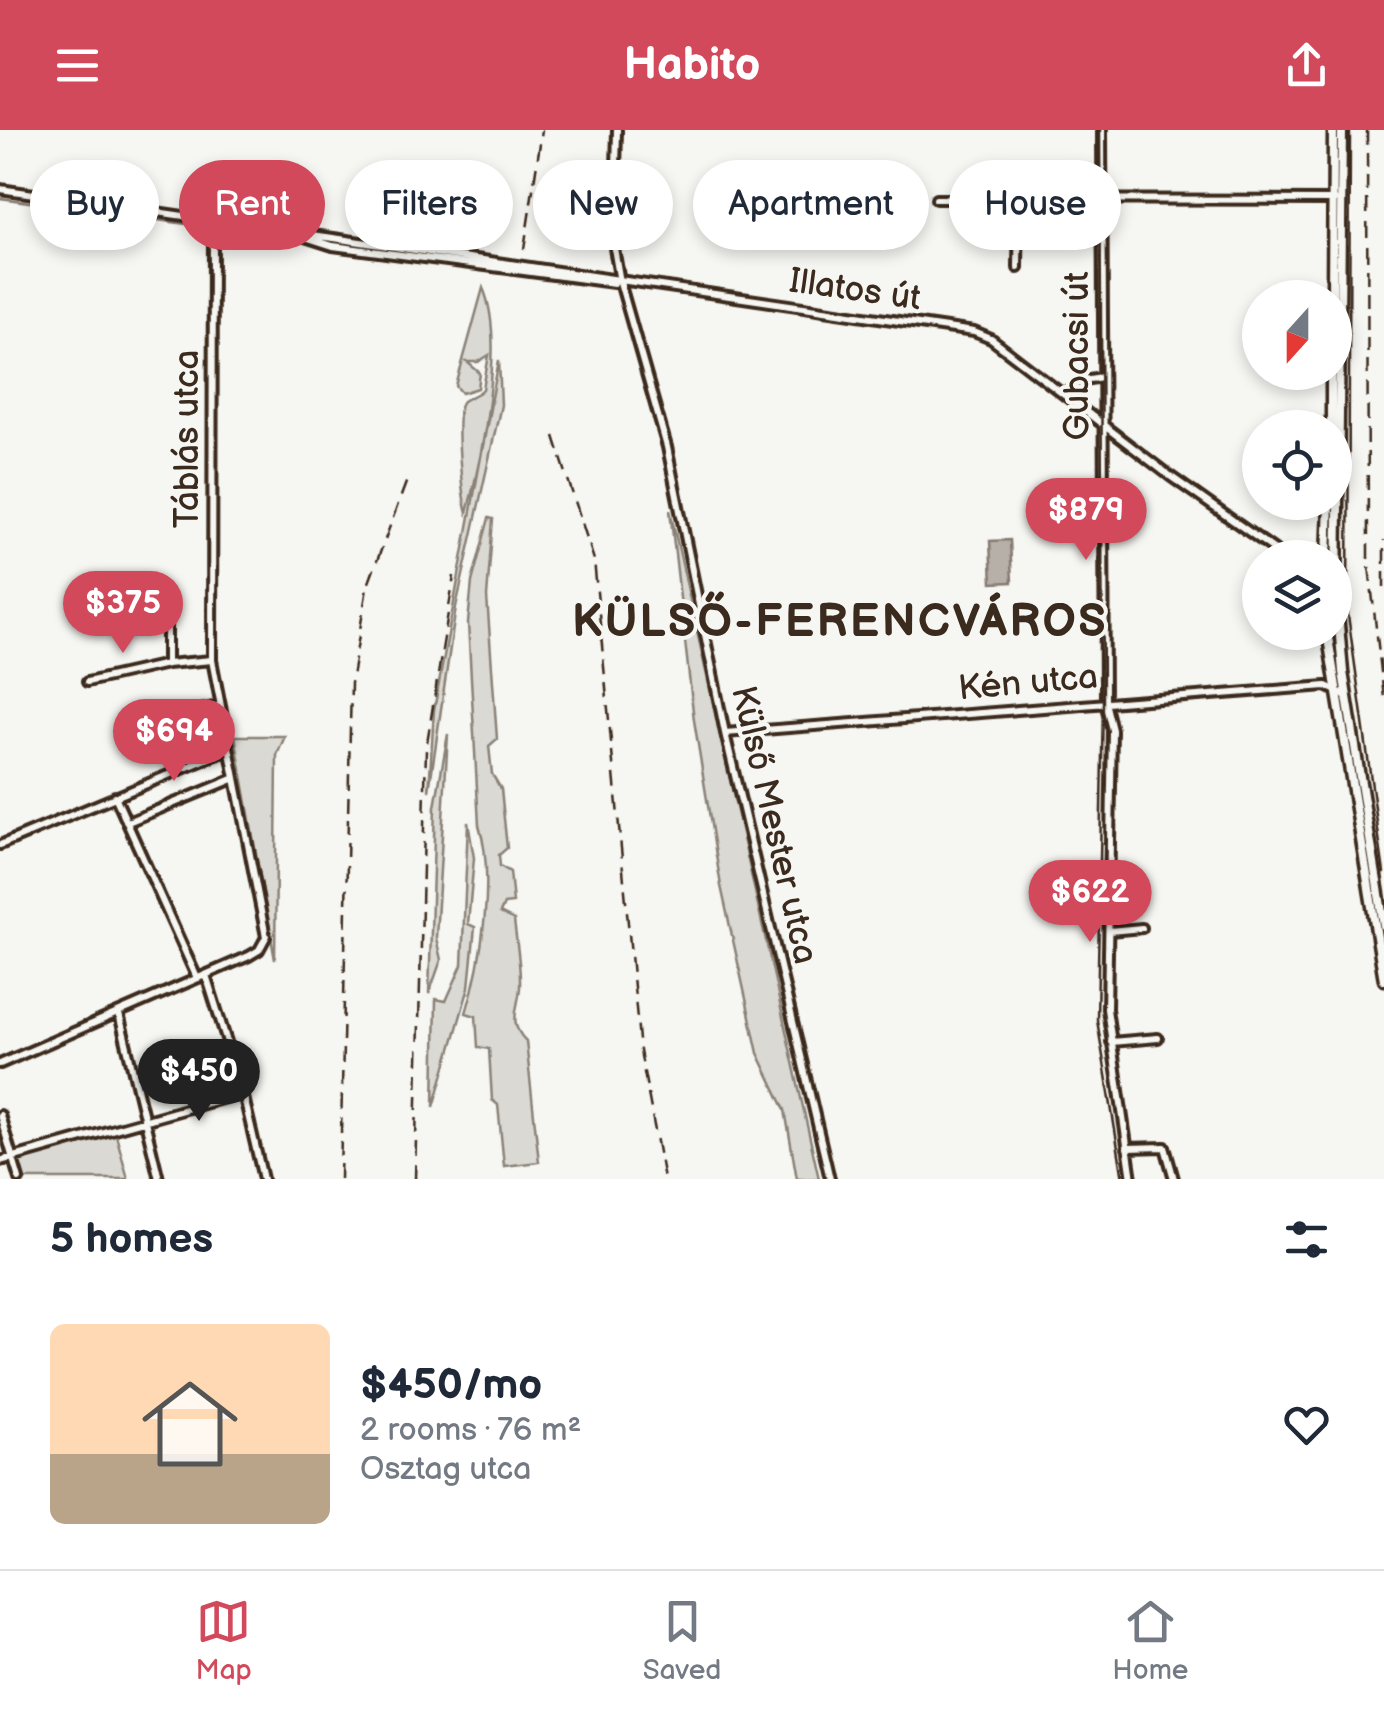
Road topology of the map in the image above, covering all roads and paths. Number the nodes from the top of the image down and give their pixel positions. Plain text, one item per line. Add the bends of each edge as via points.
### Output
1 (616, 130) edge
2 (1102, 130) edge
3 (1333, 130) edge
4 (1342, 130) edge
5 (1102, 160) edge
6 (0, 188) edge
7 (1342, 193) junction
8 (936, 199) dead end
9 (949, 199) edge
10 (1121, 200) edge
11 (1332, 201) junction
12 (179, 215) edge
13 (325, 240) edge
14 (214, 250) edge
15 (1019, 250) edge
16 (1102, 250) edge
17 (1018, 268) dead end
18 (1332, 280) edge
19 (620, 282) junction
20 (1102, 376) junction
21 (1064, 395) junction
22 (1102, 423) junction
23 (1261, 540) edge
24 (1337, 540) edge
25 (166, 601) dead end
26 (1330, 650) edge
27 (1341, 650) edge
28 (212, 660) junction
29 (167, 664) junction
30 (1343, 672) junction
31 (87, 682) dead end
32 (1335, 688) junction
33 (1347, 696) junction
34 (1105, 702) junction
35 (218, 706) junction
36 (175, 715) dead end
37 (725, 732) junction
38 (226, 745) junction
39 (233, 780) junction
40 (115, 796) junction
41 (128, 822) junction
42 (0, 845) edge
43 (1384, 926) edge
44 (1142, 928) dead end
45 (1108, 931) junction
46 (201, 977) junction
47 (1384, 980) edge
48 (118, 1014) junction
49 (1158, 1038) dead end
50 (1111, 1042) junction
51 (0, 1064) edge
52 (242, 1093) junction
53 (0, 1115) edge
54 (145, 1120) junction
55 (1127, 1148) junction
56 (13, 1158) junction
57 (0, 1161) edge
58 (20, 1179) edge
59 (158, 1179) edge
60 (263, 1179) edge
61 (830, 1179) edge
62 (1132, 1179) edge
63 (1174, 1179) edge

1 - 19 street, Külső Mester utca via 614,248
2 - 5 street, Gubacsi út
3 - 11 main road
4 - 7 main road
6 - 12 street, Illatos út
7 - 11 street
7 - 24 main road
8 - 9 street
10 - 11 street
11 - 18 main road
13 - 19 street, Illatos út
14 - 28 street, Táblás utca
15 - 17 street
16 - 20 street, Gubacsi út
19 - 21 street, Illatos út via 974,332
19 - 37 street, Külső Mester utca via 667,447
20 - 21 street
20 - 22 street, Gubacsi út
21 - 22 street, Illatos út
22 - 23 street, Illatos út
22 - 34 street, Gubacsi út
25 - 29 street
26 - 32 main road
27 - 30 main road
28 - 29 street
28 - 35 street, Táblás utca
29 - 31 street
30 - 32 street
30 - 33 main road
32 - 33 street
32 - 34 street, Kén utca
32 - 47 main road
33 - 43 main road
34 - 37 street, Kén utca
34 - 45 street, Gubacsi út via 1112,730
35 - 36 street
35 - 38 street, Táblás utca
37 - 61 street, Külső Mester utca
38 - 39 street, Táblás utca
38 - 40 street via 221,753
39 - 41 street
39 - 46 street, Táblás utca via 266,926 259,950
40 - 41 street
40 - 42 street
41 - 46 street
44 - 45 street
45 - 50 street, Gubacsi út
46 - 48 street
46 - 52 street
48 - 51 street
48 - 54 street
49 - 50 street
50 - 55 street, Gubacsi út
52 - 54 street
52 - 60 street
53 - 56 street
54 - 56 street
54 - 59 street
55 - 62 street, Gubacsi út
55 - 63 street via 1165,1147
56 - 57 street
56 - 58 street

